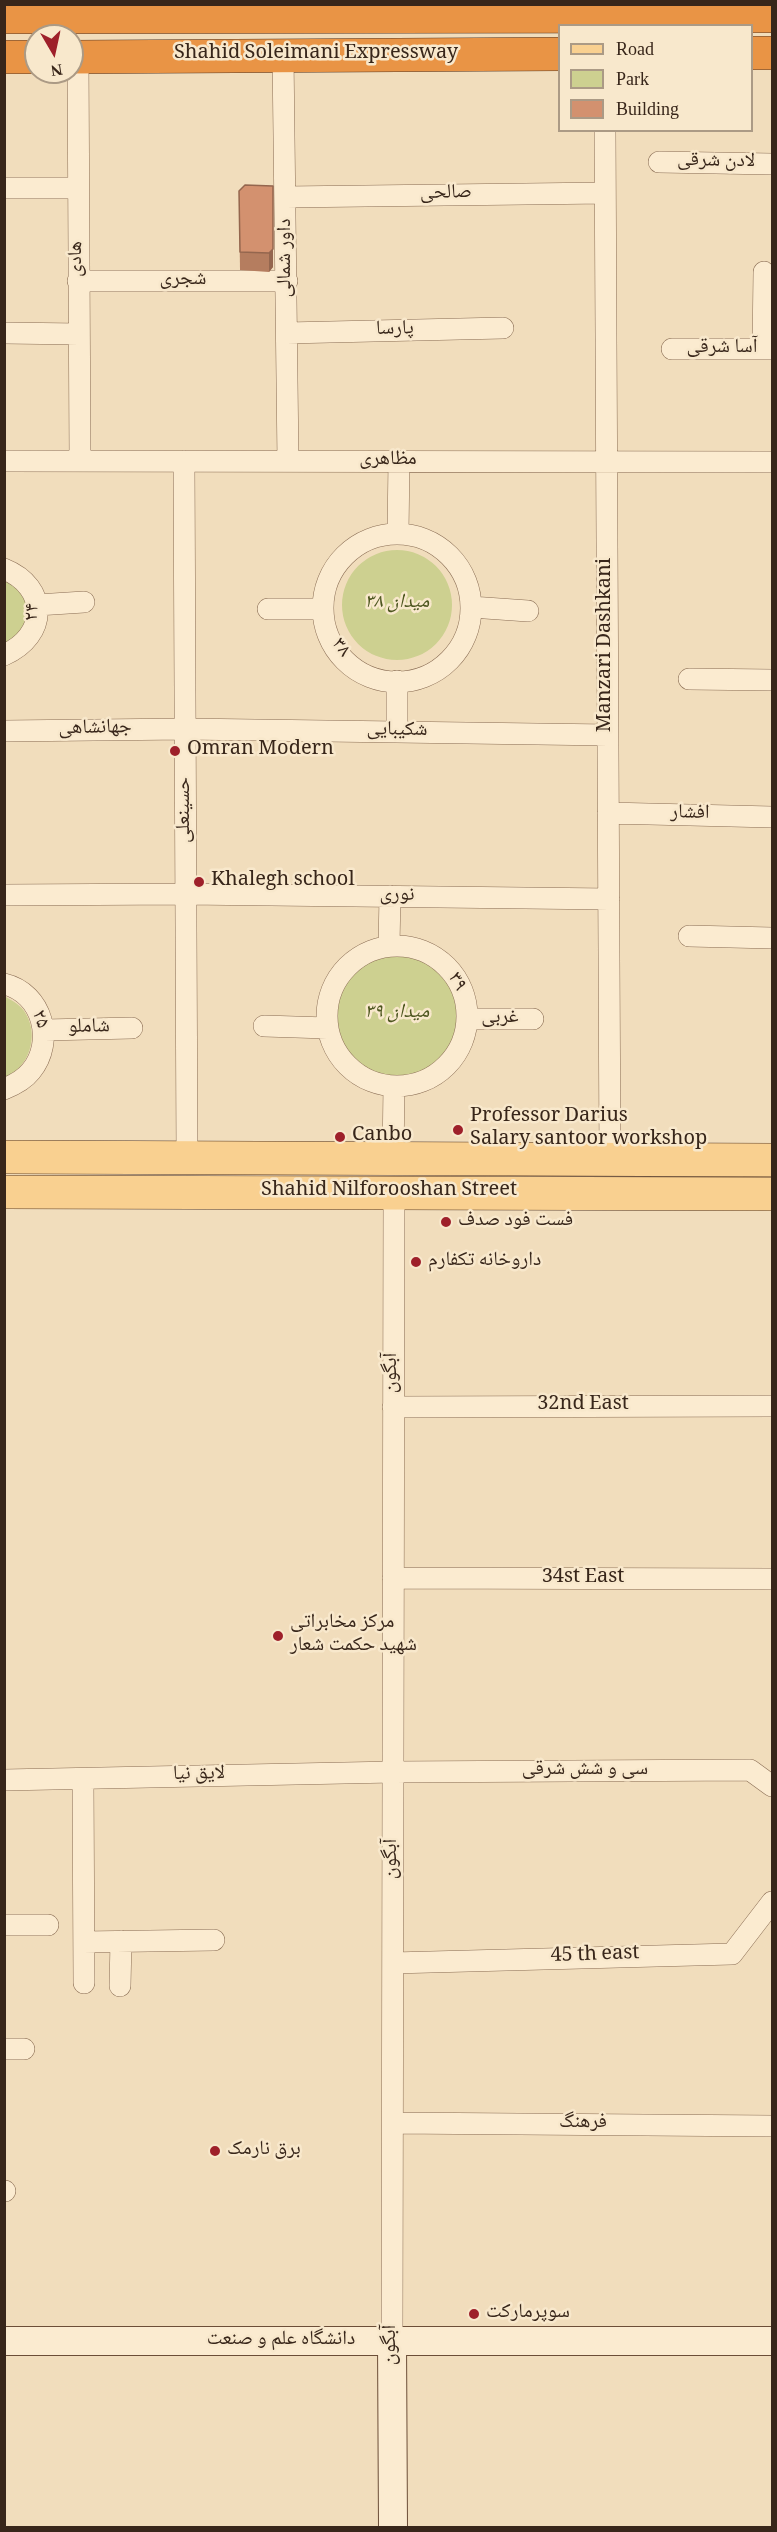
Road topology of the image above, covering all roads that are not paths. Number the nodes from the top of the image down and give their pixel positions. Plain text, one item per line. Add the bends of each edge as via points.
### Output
1 (395, 10) edge
2 (608, 10) edge
3 (190, 11) edge
4 (772, 16) edge
5 (4, 17) edge
6 (753, 53) edge
7 (772, 53) edge
8 (558, 54) edge
9 (283, 55) junction
10 (4, 57) edge
11 (24, 57) edge
12 (84, 57) edge
13 (76, 84) edge
14 (605, 132) edge
15 (659, 162) dead end
16 (772, 164) edge
17 (4, 188) edge
18 (78, 188) junction
19 (605, 194) junction
20 (286, 197) junction
21 (764, 272) dead end
22 (78, 281) junction
23 (287, 281) junction
24 (503, 328) dead end
25 (4, 333) edge
26 (287, 333) junction
27 (79, 334) junction
28 (672, 349) dead end
29 (768, 349) edge
30 (4, 461) edge
31 (80, 461) junction
32 (288, 461) junction
33 (399, 461) junction
34 (184, 462) junction
35 (607, 462) junction
36 (772, 462) edge
37 (398, 533) junction
38 (4, 568) edge
39 (84, 602) dead end
40 (37, 604) junction
41 (471, 607) junction
42 (268, 609) dead end
43 (322, 609) junction
44 (528, 611) dead end
45 (4, 655) edge
46 (689, 679) dead end
47 (772, 680) edge
48 (397, 681) junction
49 (185, 729) junction
50 (4, 731) edge
51 (397, 732) junction
52 (608, 735) junction
53 (608, 813) junction
54 (772, 817) edge
55 (186, 894) junction
56 (4, 895) edge
57 (390, 896) junction
58 (609, 899) junction
59 (688, 936) dead end
60 (772, 938) edge
61 (389, 945) junction
62 (4, 984) edge
63 (467, 1019) junction
64 (532, 1019) dead end
65 (264, 1026) dead end
66 (132, 1028) dead end
67 (327, 1028) junction
68 (45, 1030) junction
69 (394, 1086) junction
70 (4, 1089) edge
71 (4, 1157) edge
72 (187, 1158) junction
73 (393, 1159) junction
74 (610, 1160) junction
75 (772, 1160) edge
76 (394, 1191) junction
77 (4, 1192) edge
78 (772, 1194) edge
79 (772, 1406) edge
80 (393, 1407) junction
81 (393, 1578) junction
82 (772, 1579) edge
83 (393, 1773) junction
84 (83, 1779) junction
85 (4, 1780) edge
86 (772, 1786) edge
87 (772, 1902) edge
88 (4, 1925) edge
89 (48, 1925) dead end
90 (214, 1940) dead end
91 (121, 1941) junction
92 (84, 1942) junction
93 (393, 1963) junction
94 (84, 1983) dead end
95 (120, 1986) dead end
96 (393, 2123) junction
97 (772, 2126) edge
98 (4, 2341) edge
99 (344, 2341) junction
100 (392, 2341) junction
101 (772, 2341) edge
102 (393, 2395) junction
103 (393, 2528) edge

1 - 2 highway, Shahid Soleimani Expressway
1 - 3 highway, Shahid Soleimani Expressway
2 - 4 highway, Shahid Soleimani Expressway
3 - 5 highway, Shahid Soleimani Expressway
6 - 7 highway
8 - 9 highway, Shahid Soleimani Expressway
9 - 12 highway, Shahid Soleimani Expressway
9 - 20 street, داور شمالی
10 - 11 highway
13 - 18 street, هادی
14 - 19 street, Manzari Dashkani
15 - 16 street, لادن شرقی
17 - 18 street
18 - 22 street, هادی
19 - 20 street, صالحی
19 - 35 street, Manzari Dashkani
20 - 23 street, داور شمالی
21 - 29 street
22 - 23 street, شجری
22 - 27 street, هادی
23 - 26 street, داور شمالی
24 - 26 street, پارسا
25 - 27 street
26 - 32 street, داور شمالی
27 - 31 street, هادی
28 - 29 street, آسا شرقی
30 - 31 street, مظاهری
31 - 34 street, مظاهری
32 - 33 street, مظاهری
32 - 34 street, مظاهری
33 - 35 street, مظاهری
33 - 37 street
34 - 49 street, حسینعلی
35 - 36 street, مظاهری
35 - 52 street, Manzari Dashkani
37 - 41 street, ۳۸ via 420,537 441,548 457,564 467,584
37 - 43 street, ۳۸ via 374,537 353,548 336,565 326,586
38 - 40 street, ۲۴ via 26,582
39 - 40 street
40 - 45 street, ۲۴ via 34,630 21,646
41 - 44 street
41 - 48 street, ۳۸ via 468,630 441,667 420,678
42 - 43 street
43 - 48 street, ۳۸ via 326,632 337,652 354,668 374,678
46 - 47 street
48 - 51 street
49 - 50 street, جهانشاهی
49 - 51 street, شکیبایی
49 - 55 street, حسینعلی
51 - 52 street, شکیبایی
52 - 53 street, Manzari Dashkani
53 - 54 street, افشار
53 - 58 street, Manzari Dashkani
55 - 56 street, نوری
55 - 57 street, نوری
55 - 72 street, حسینعلی
57 - 58 street, نوری
57 - 61 street
58 - 74 street, Manzari Dashkani
59 - 60 street
61 - 63 street, ۳۹ via 424,952 442,963 460,988
61 - 67 street, ۳۹ via 362,955 345,968 333,986 327,1006
62 - 68 street, ۲۵ via 24,994 36,1008
63 - 64 street, غربی
63 - 69 street, ۳۹ via 458,1050 436,1075 416,1084
65 - 67 street
66 - 68 street, شاملو
67 - 69 street, ۳۹ via 335,1051 350,1069 371,1082
68 - 70 street, ۲۵ via 40,1057 32,1071
69 - 73 street
71 - 72 main road, Shahid Nilforooshan Street
72 - 73 main road, Shahid Nilforooshan Street
73 - 74 main road, Shahid Nilforooshan Street
73 - 76 main road
74 - 75 main road, Shahid Nilforooshan Street
76 - 77 main road, Shahid Nilforooshan Street
76 - 78 main road, Shahid Nilforooshan Street
76 - 80 street, آبگون
79 - 80 street, 32nd East
80 - 81 street, آبگون
81 - 82 street, 34st East
81 - 83 street, آبگون
83 - 84 street, لایق نیا
83 - 86 street, سی و شش شرقی via 750,1770
83 - 93 street, آبگون
84 - 85 street, لایق نیا
84 - 92 street
87 - 93 street, 45 th east via 732,1954
88 - 89 street
90 - 91 street
91 - 92 street
91 - 95 street
92 - 94 street
93 - 96 street, آبگون
96 - 97 street, فرهنگ
96 - 100 street, آبگون
98 - 99 main road, دانشگاه علم و صنعت
99 - 100 main road, دانشگاه علم و صنعت
99 - 102 main road via 381,2365
100 - 101 main road, دانشگاه علم و صنعت
100 - 102 main road, آبگون
102 - 103 main road, آبگون

